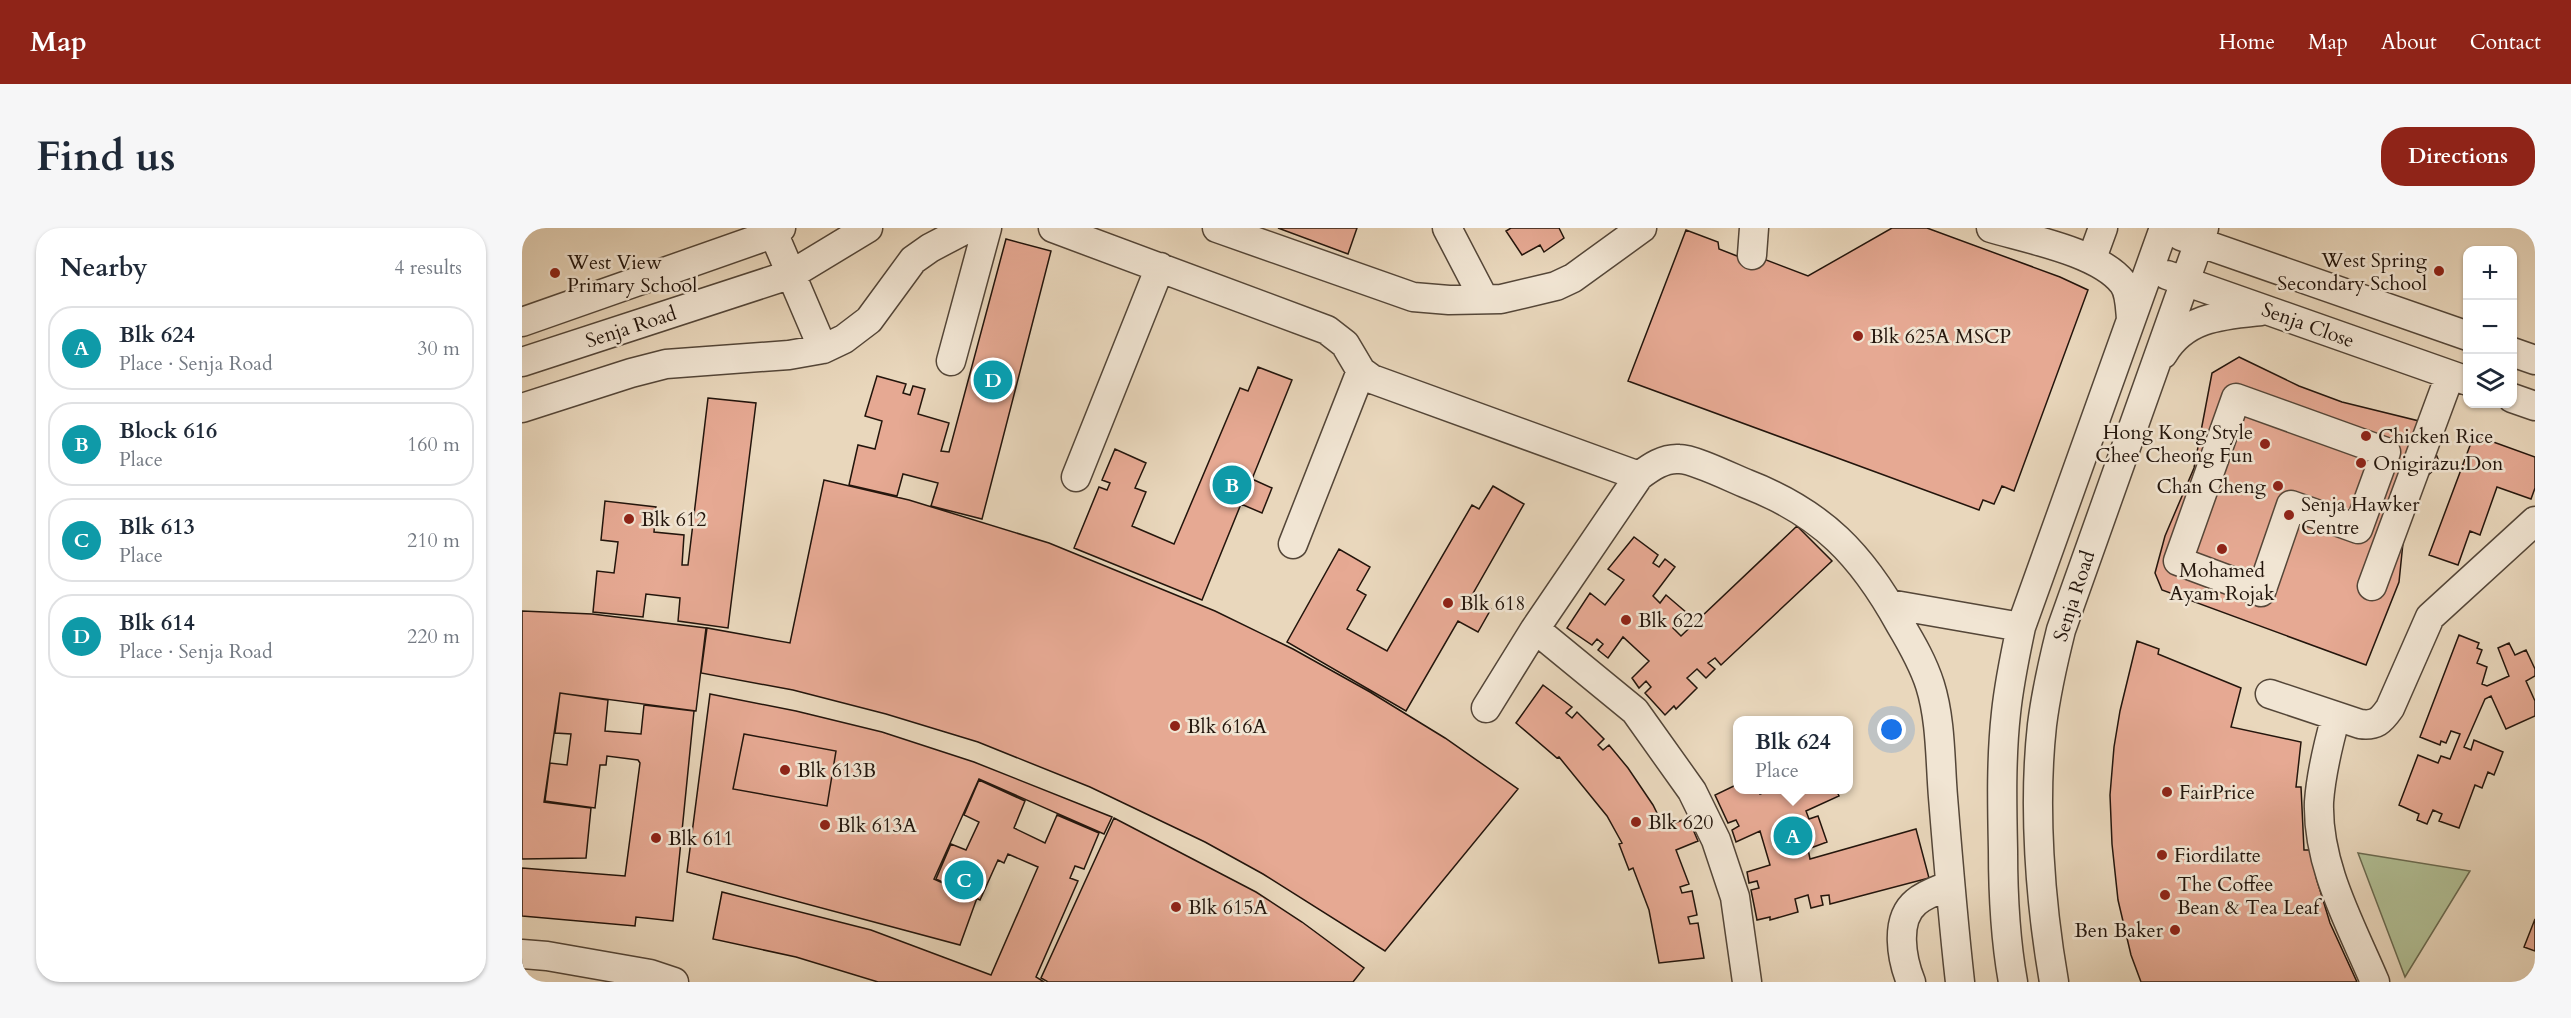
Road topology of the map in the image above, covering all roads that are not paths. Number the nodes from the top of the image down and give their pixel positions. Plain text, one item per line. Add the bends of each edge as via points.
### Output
1 (868, 228) edge
2 (968, 228) edge
3 (987, 228) edge
4 (1053, 228) edge
5 (1217, 228) edge
6 (1447, 228) edge
7 (1642, 228) edge
8 (2103, 228) edge
9 (2164, 229) edge
10 (777, 230) edge
11 (1980, 234) edge
12 (2201, 235) edge
13 (2092, 258) junction
14 (1160, 267) junction
15 (2149, 269) junction
16 (792, 274) junction
17 (2184, 281) junction
18 (1484, 299) junction
19 (2266, 310) junction
20 (2131, 320) junction
21 (522, 322) edge
22 (2463, 334) edge
23 (823, 349) junction
24 (2517, 354) edge
25 (2535, 360) edge
26 (951, 361) dead end
27 (522, 362) edge
28 (1361, 371) junction
29 (2151, 373) junction
30 (2459, 378) edge
31 (2517, 400) edge
32 (2535, 406) edge
33 (522, 408) edge
34 (1639, 476) junction
35 (1076, 477) dead end
36 (2372, 492) junction
37 (2403, 504) junction
38 (2535, 521) edge
39 (1293, 543) dead end
40 (2372, 586) dead end
41 (1889, 604) junction
42 (2021, 627) junction
43 (1535, 629) junction
44 (2270, 694) dead end
45 (1486, 708) dead end
46 (2336, 716) junction
47 (1950, 885) junction
48 (522, 954) edge
49 (674, 982) edge
50 (1747, 982) edge
51 (1911, 982) edge
52 (1960, 982) edge
53 (2013, 982) edge
54 (2055, 982) edge
55 (2375, 982) edge

1 - 16 street, Senja Road
2 - 23 street via 913,260 869,320
3 - 26 street
4 - 14 street
5 - 18 street via 1413,297
6 - 18 street
7 - 18 street via 1556,286 1501,299
8 - 13 street
9 - 12 street
9 - 15 street, Senja Road
10 - 16 street
10 - 21 street, Senja Road
11 - 13 street
12 - 17 street, Senja Road
12 - 22 street
13 - 20 street via 2123,284
14 - 28 street via 1327,330 1345,344
14 - 35 street
15 - 17 street, Senja Close
15 - 20 street, Senja Road
16 - 23 street
16 - 27 street, Senja Road
17 - 19 street, Senja Close
17 - 29 street, Senja Road
19 - 29 street via 2220,316 2189,326 2169,344
19 - 30 street, Senja Close
20 - 42 street, Senja Road
23 - 33 street via 666,364
24 - 25 street
28 - 34 street via 1372,379
28 - 39 street
29 - 54 street, Senja Road via 2061,630 2048,686 2041,756 2040,863 2046,935
30 - 37 street
31 - 32 street
34 - 41 street via 1658,463 1681,459 1774,494 1832,532 1866,570
34 - 43 street
36 - 36 street via 2358,529 2292,505 2261,592 2178,561 2236,398 2386,452
36 - 37 street
37 - 40 street
38 - 46 street via 2430,617 2390,708 2380,721 2360,724
41 - 42 street
41 - 47 street via 1921,660 1937,716
42 - 53 street, Senja Road via 2006,713 2002,770 2004,901
43 - 45 street
43 - 50 street via 1635,711 1692,791 1716,840 1735,897
44 - 46 street
46 - 55 street via 2321,783 2323,841 2331,878
47 - 51 street via 1916,902 1906,915 1903,944
47 - 52 street
48 - 49 street via 650,974

